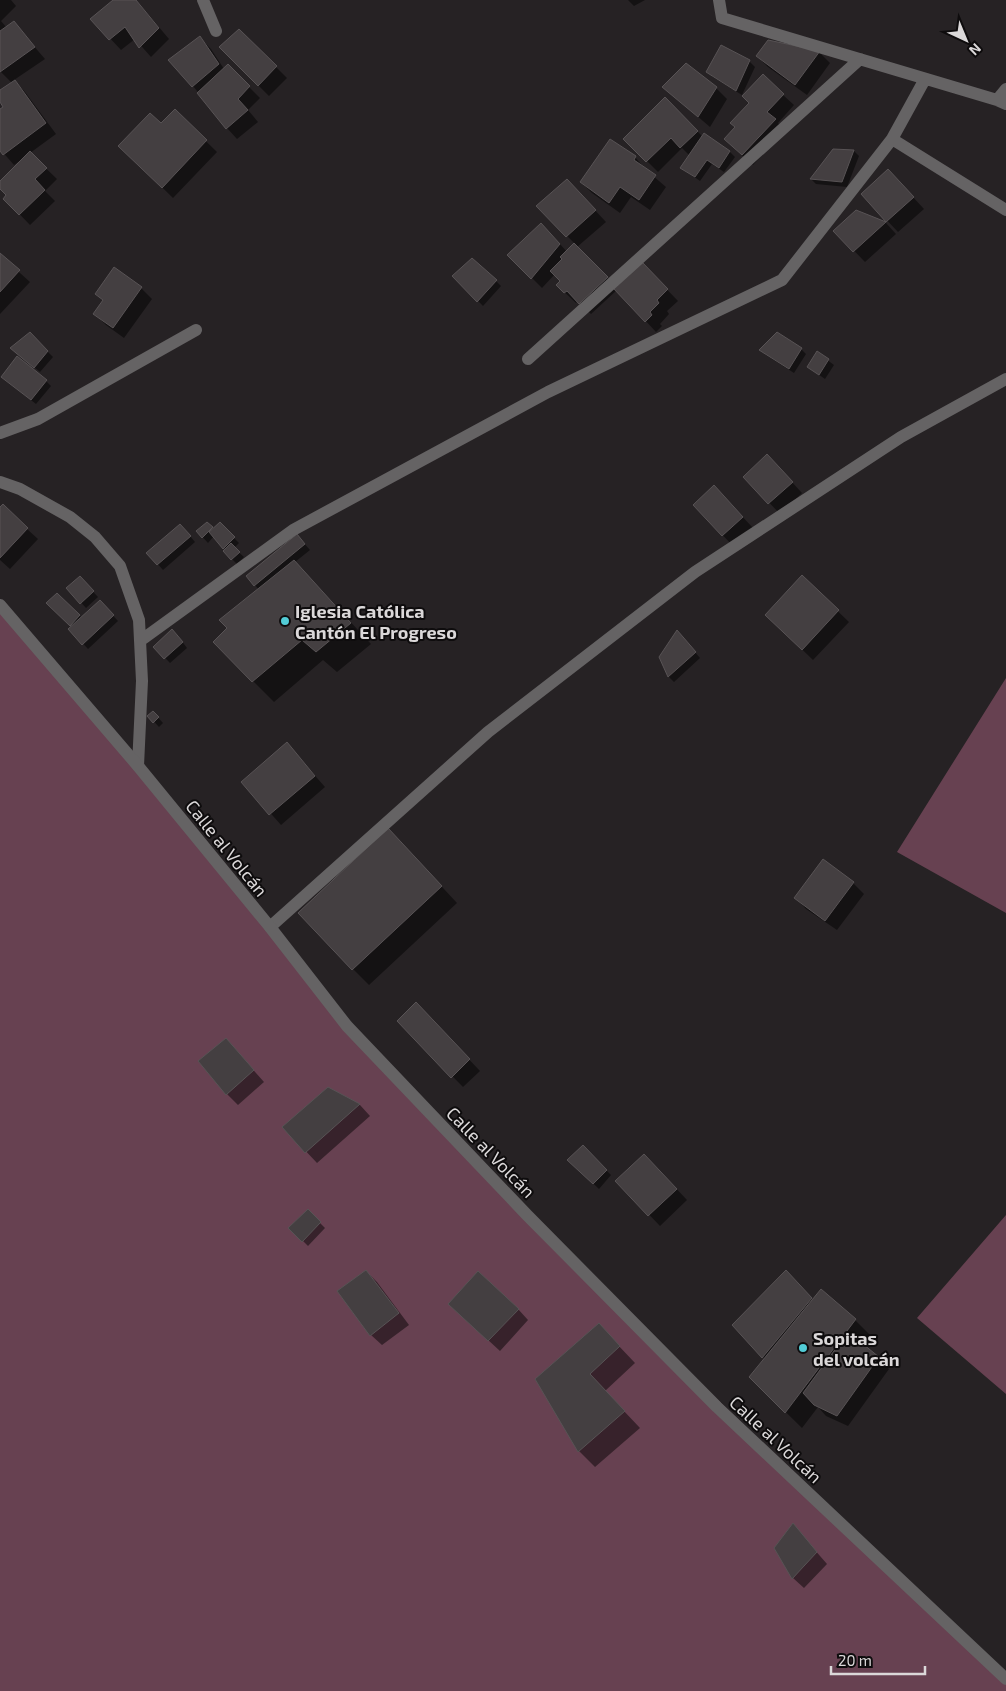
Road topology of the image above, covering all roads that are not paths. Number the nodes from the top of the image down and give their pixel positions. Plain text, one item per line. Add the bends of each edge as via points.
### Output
1 (203, 0) edge
2 (719, 0) edge
3 (216, 31) dead end
4 (860, 59) junction
5 (925, 79) junction
6 (1006, 89) edge
7 (1002, 102) edge
8 (892, 139) junction
9 (1006, 210) edge
10 (196, 330) dead end
11 (528, 359) dead end
12 (1006, 379) edge
13 (0, 433) edge
14 (0, 482) edge
15 (0, 605) edge
16 (140, 641) junction
17 (138, 766) junction
18 (270, 927) junction
19 (1006, 1679) edge

1 - 3 street
2 - 4 street via 722,18
4 - 5 street
4 - 11 street
5 - 7 street
5 - 8 street
6 - 7 street
8 - 9 street
8 - 16 street via 782,280 548,392 293,530
10 - 13 street via 38,419
12 - 18 street via 901,437 695,572 488,732
14 - 16 street via 20,489 70,517 95,537 120,566 139,620
15 - 17 street, Calle al Volcán
16 - 17 street via 142,680
17 - 18 street, Calle al Volcán
18 - 19 street, Calle al Volcán via 347,1026 527,1215 717,1407

